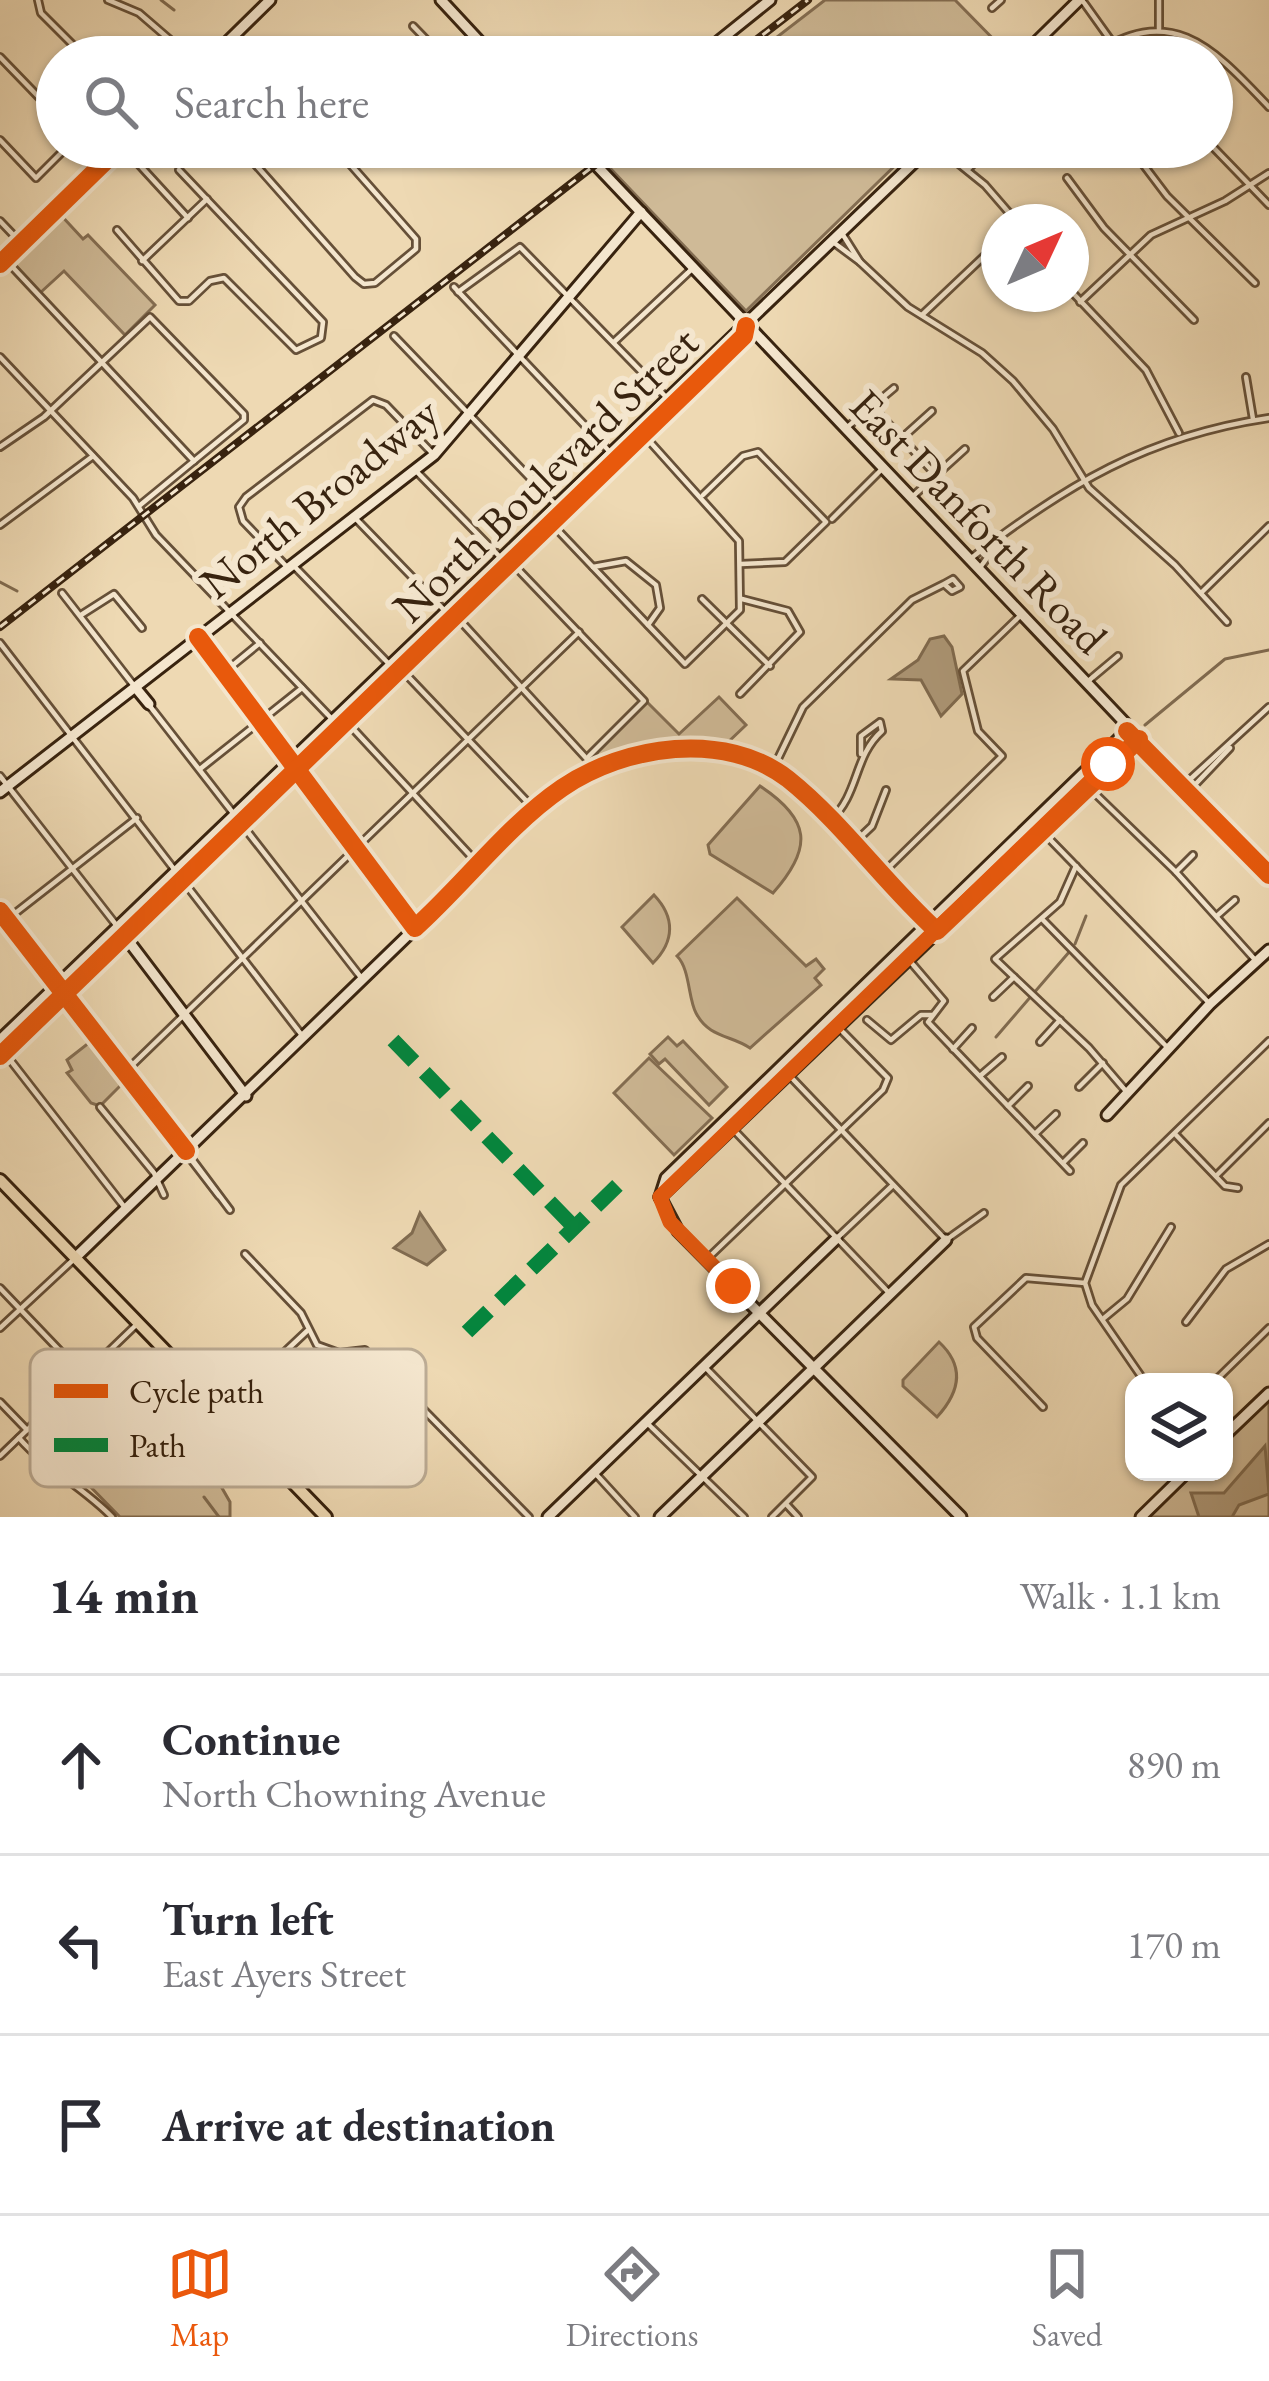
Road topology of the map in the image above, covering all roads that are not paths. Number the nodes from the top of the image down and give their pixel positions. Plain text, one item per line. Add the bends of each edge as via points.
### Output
1 (38, 0) edge
2 (108, 0) edge
3 (270, 0) edge
4 (441, 0) edge
5 (770, 0) edge
6 (1001, 0) edge
7 (1080, 0) edge
8 (1159, 0) edge
9 (992, 8) dead end
10 (412, 26) dead end
11 (1159, 29) junction
12 (64, 36) edge
13 (169, 36) edge
14 (233, 36) edge
15 (422, 36) edge
16 (474, 36) edge
17 (725, 36) edge
18 (1043, 36) edge
19 (1107, 36) edge
20 (1134, 36) edge
21 (1179, 36) edge
22 (0, 58) edge
23 (1233, 70) edge
24 (36, 95) edge
25 (1269, 107) edge
26 (0, 140) edge
27 (46, 168) edge
28 (100, 168) edge
29 (142, 168) edge
30 (259, 168) edge
31 (353, 168) edge
32 (599, 168) edge
33 (912, 168) edge
34 (1148, 168) edge
35 (1233, 168) edge
36 (968, 169) edge
37 (179, 170) dead end
38 (1269, 173) edge
39 (1067, 178) dead end
40 (1250, 186) junction
41 (207, 199) junction
42 (1000, 204) edge
43 (1269, 206) edge
44 (641, 212) junction
45 (1187, 214) junction
46 (188, 218) junction
47 (0, 221) edge
48 (117, 230) dead end
49 (837, 238) junction
50 (21, 243) junction
51 (1130, 254) junction
52 (981, 259) edge
53 (142, 261) junction
54 (2, 262) edge
55 (860, 262) junction
56 (693, 268) junction
57 (1255, 283) dead end
58 (1089, 293) edge
59 (568, 294) junction
60 (1089, 311) edge
61 (922, 316) junction
62 (1194, 320) dead end
63 (746, 326) junction
64 (394, 336) dead end
65 (614, 342) junction
66 (518, 355) junction
67 (0, 357) edge
68 (101, 361) junction
69 (1246, 377) dead end
70 (893, 388) dead end
71 (669, 401) junction
72 (871, 404) junction
73 (51, 410) junction
74 (932, 411) dead end
75 (470, 416) junction
76 (1269, 418) edge
77 (1253, 420) junction
78 (845, 429) junction
79 (629, 431) junction
80 (643, 434) junction
81 (1180, 434) junction
82 (902, 438) junction
83 (0, 447) edge
84 (965, 448) dead end
85 (93, 455) junction
86 (434, 455) junction
87 (614, 455) junction
88 (194, 460) junction
89 (883, 468) junction
90 (415, 470) junction
91 (935, 474) junction
92 (1082, 479) junction
93 (702, 496) junction
94 (911, 498) junction
95 (139, 506) junction
96 (558, 508) junction
97 (354, 517) junction
98 (538, 520) junction
99 (829, 520) junction
100 (551, 523) junction
101 (0, 526) edge
102 (1269, 526) edge
103 (1000, 539) junction
104 (499, 556) junction
105 (970, 559) junction
106 (511, 562) junction
107 (741, 564) junction
108 (291, 566) junction
109 (593, 567) junction
110 (979, 569) junction
111 (944, 584) dead end
112 (1201, 592) junction
113 (62, 593) dead end
114 (702, 599) dead end
115 (742, 599) junction
116 (230, 612) junction
117 (449, 613) junction
118 (1022, 614) junction
119 (80, 616) junction
120 (1227, 622) dead end
121 (729, 623) junction
122 (648, 625) junction
123 (142, 628) dead end
124 (579, 632) junction
125 (198, 638) junction
126 (0, 643) edge
127 (260, 643) junction
128 (1118, 656) dead end
129 (394, 666) junction
130 (770, 666) junction
131 (225, 672) junction
132 (1087, 682) junction
133 (135, 687) junction
134 (302, 688) junction
135 (524, 688) junction
136 (740, 694) dead end
137 (148, 704) joint
138 (1269, 707) edge
139 (331, 718) junction
140 (262, 720) junction
141 (345, 720) junction
142 (1130, 728) junction
143 (72, 736) junction
144 (1139, 739) junction
145 (469, 741) junction
146 (861, 754) junction
147 (589, 756) junction
148 (294, 762) junction
149 (200, 769) junction
150 (773, 769) junction
151 (597, 770) junction
152 (0, 776) edge
153 (1083, 782) junction
154 (1187, 788) junction
155 (4, 789) edge
156 (886, 790) dead end
157 (414, 796) junction
158 (536, 811) junction
159 (238, 817) junction
160 (136, 818) junction
161 (830, 821) junction
162 (1037, 826) junction
163 (853, 844) junction
164 (357, 848) junction
165 (1193, 854) dead end
166 (480, 866) junction
167 (1076, 866) junction
168 (72, 869) junction
169 (1176, 872) junction
170 (179, 874) junction
171 (882, 874) junction
172 (1269, 875) edge
173 (1234, 900) dead end
174 (302, 902) junction
175 (1218, 915) junction
176 (2, 918) edge
177 (1042, 920) junction
178 (415, 928) junction
179 (933, 928) junction
180 (121, 931) junction
181 (1269, 950) edge
182 (244, 957) junction
183 (909, 960) junction
184 (1257, 962) junction
185 (1014, 977) junction
186 (363, 980) junction
187 (60, 989) junction
188 (993, 997) dead end
189 (1210, 1004) junction
190 (185, 1013) junction
191 (932, 1015) junction
192 (867, 1020) dead end
193 (1060, 1020) junction
194 (838, 1027) junction
195 (972, 1028) dead end
196 (304, 1039) junction
197 (1269, 1041) edge
198 (1040, 1042) dead end
199 (1168, 1048) junction
200 (1, 1049) edge
201 (953, 1049) junction
202 (1002, 1057) dead end
203 (1102, 1063) junction
204 (784, 1070) junction
205 (125, 1072) junction
206 (980, 1076) junction
207 (1028, 1086) dead end
208 (1079, 1087) dead end
209 (1125, 1090) junction
210 (246, 1096) junction
211 (1008, 1106) junction
212 (100, 1107) dead end
213 (1056, 1114) dead end
214 (1107, 1115) dead end
215 (1269, 1123) edge
216 (728, 1124) junction
217 (840, 1129) junction
218 (1174, 1133) junction
219 (1035, 1134) junction
220 (1083, 1143) dead end
221 (186, 1151) junction
222 (1063, 1163) junction
223 (1070, 1172) dead end
224 (1216, 1176) junction
225 (156, 1181) junction
226 (785, 1183) junction
227 (894, 1184) junction
228 (2, 1187) edge
229 (1238, 1188) dead end
230 (164, 1195) dead end
231 (126, 1209) junction
232 (230, 1210) dead end
233 (984, 1213) dead end
234 (1172, 1227) dead end
235 (836, 1239) junction
236 (946, 1240) junction
237 (1269, 1244) edge
238 (245, 1254) dead end
239 (76, 1257) junction
240 (706, 1260) junction
241 (1084, 1283) junction
242 (0, 1288) edge
243 (890, 1294) junction
244 (20, 1309) junction
245 (760, 1313) junction
246 (1102, 1319) junction
247 (139, 1322) junction
248 (1186, 1322) dead end
249 (0, 1328) edge
250 (1269, 1328) edge
251 (307, 1330) junction
252 (61, 1349) edge
253 (111, 1349) edge
254 (165, 1349) edge
255 (287, 1349) edge
256 (322, 1349) edge
257 (704, 1366) junction
258 (813, 1370) junction
259 (1139, 1373) edge
260 (1223, 1373) edge
261 (1269, 1393) edge
262 (0, 1402) edge
263 (1043, 1407) dead end
264 (426, 1412) edge
265 (646, 1422) junction
266 (759, 1422) junction
267 (30, 1427) edge
268 (1233, 1427) edge
269 (27, 1430) junction
270 (19, 1438) junction
271 (30, 1449) edge
272 (0, 1456) edge
273 (594, 1472) junction
274 (704, 1475) junction
275 (1178, 1481) edge
276 (81, 1487) edge
277 (297, 1487) edge
278 (786, 1504) junction
279 (112, 1517) edge
280 (326, 1517) edge
281 (529, 1517) edge
282 (548, 1517) edge
283 (635, 1517) edge
284 (660, 1517) edge
285 (744, 1517) edge
286 (772, 1517) edge
287 (798, 1517) edge
288 (961, 1517) edge
289 (1141, 1517) edge

1 - 12 street
2 - 13 street
3 - 14 street
4 - 16 street
5 - 17 street
6 - 9 street
7 - 18 street
7 - 19 street
8 - 11 street
10 - 15 street
11 - 20 street
11 - 21 street
22 - 24 street
23 - 25 street
26 - 27 street via 36,178
28 - 50 street
29 - 46 street
30 - 31 street via 364,284 375,283 416,249 416,239
32 - 44 street, East Danforth Road
33 - 49 street, North Boulevard Street
34 - 45 street
35 - 40 street
36 - 42 street
37 - 41 street
38 - 40 street
39 - 51 street
40 - 43 street
40 - 45 street
41 - 46 street
41 - 53 street via 323,322 321,338 296,350 224,278 179,301
44 - 56 street, East Danforth Road
44 - 59 street, North Broadway
45 - 51 street
45 - 57 street
46 - 53 street
47 - 50 street
48 - 53 street
49 - 55 street
49 - 55 street
49 - 63 street, North Boulevard Street
50 - 54 street
51 - 58 street
51 - 62 street
52 - 61 street
54 - 68 street
55 - 61 street
56 - 63 street, East Danforth Road
56 - 65 street
59 - 65 street
59 - 66 street, North Broadway
59 - 66 street via 520,247 456,289
60 - 81 street via 1146,370
61 - 92 street via 1013,381
63 - 71 street, North Boulevard Street
63 - 78 street, East Danforth Road
64 - 75 street
65 - 71 street
66 - 75 street, North Broadway
66 - 87 street
67 - 73 street
68 - 73 street
68 - 88 street
68 - 88 street via 150,317 244,414
69 - 77 street
70 - 72 street
71 - 79 street, North Boulevard Street
71 - 80 street, North Boulevard Street
72 - 78 street
72 - 82 street
73 - 83 street
73 - 85 street
74 - 82 street
75 - 86 street, North Broadway
75 - 96 street
76 - 77 street
77 - 81 street
78 - 89 street, East Danforth Road
79 - 80 street
79 - 87 street, North Boulevard Street
80 - 87 street, North Boulevard Street
80 - 93 street
81 - 92 street
82 - 91 street
84 - 91 street
85 - 95 street
85 - 101 street
86 - 90 street, North Broadway
86 - 108 street via 373,400 263,483 238,512
87 - 96 street, North Boulevard Street
88 - 95 street
89 - 94 street, East Danforth Road
89 - 99 street
90 - 97 street, North Broadway
90 - 104 street
91 - 94 street
92 - 103 street
92 - 112 street
93 - 99 street via 743,456 758,452
93 - 107 street via 740,541
94 - 105 street, East Danforth Road
95 - 116 street
96 - 98 street, North Boulevard Street
96 - 100 street, North Boulevard Street
97 - 108 street, North Broadway
97 - 117 street
98 - 100 street
98 - 104 street, North Boulevard Street
99 - 107 street via 785,562
100 - 106 street, North Boulevard Street
100 - 109 street
102 - 112 street
103 - 105 street
103 - 110 street
104 - 106 street
104 - 117 street, North Boulevard Street
105 - 110 street, East Danforth Road
106 - 117 street, North Boulevard Street
106 - 124 street
107 - 115 street
108 - 116 street, North Broadway
108 - 129 street
109 - 122 street
109 - 122 street via 626,561 656,584 660,608
110 - 118 street, East Danforth Road
111 - 150 street via 913,600 803,707
112 - 120 street
113 - 119 street
114 - 121 street
115 - 121 street
115 - 130 street via 795,618 800,632
116 - 125 street, North Broadway
116 - 127 street
117 - 129 street, North Boulevard Street
117 - 135 street
118 - 132 street, East Danforth Road
118 - 171 street via 963,671 978,731 1002,756
119 - 123 street via 114,594
119 - 133 street
121 - 122 street via 686,664
121 - 130 street
124 - 135 street
124 - 147 street via 644,701
125 - 131 street
125 - 133 street, North Broadway
126 - 143 street
127 - 131 street
127 - 134 street
128 - 132 street
129 - 139 street, North Boulevard Street
129 - 141 street, North Boulevard Street
129 - 145 street
130 - 136 street
131 - 140 street
132 - 142 street, East Danforth Road
133 - 137 street
133 - 143 street, North Broadway
134 - 139 street
134 - 140 street
135 - 145 street
135 - 147 street
137 - 149 street
138 - 154 street
139 - 141 street
139 - 148 street, North Boulevard Street
140 - 148 street
140 - 149 street
141 - 148 street, North Boulevard Street
141 - 157 street
142 - 144 street, East Danforth Road
142 - 153 street
143 - 155 street, North Broadway
143 - 160 street
144 - 153 street
144 - 154 street, East Danforth Road
145 - 157 street
145 - 158 street
146 - 146 street via 884,728 880,722 861,736
146 - 161 street via 854,793
147 - 151 street
148 - 159 street, North Boulevard Street
148 - 164 street
149 - 159 street
150 - 151 street via 731,752 686,748
150 - 161 street
151 - 158 street
152 - 155 street
153 - 162 street
153 - 169 street
154 - 172 street, East Danforth Road
155 - 168 street
156 - 163 street via 872,826
157 - 164 street
157 - 166 street
158 - 166 street
159 - 170 street, North Boulevard Street
159 - 174 street
160 - 168 street
160 - 170 street
161 - 163 street
162 - 167 street
162 - 179 street
163 - 171 street
164 - 174 street
164 - 178 street
165 - 169 street
166 - 178 street
167 - 177 street
167 - 189 street
168 - 176 street
168 - 180 street
169 - 175 street
170 - 180 street, North Boulevard Street
170 - 182 street
171 - 179 street
173 - 175 street
174 - 182 street
174 - 186 street
175 - 184 street
176 - 187 street
177 - 185 street via 995,959
177 - 199 street
178 - 186 street
179 - 183 street
179 - 204 street
180 - 187 street, North Boulevard Street
180 - 190 street
181 - 184 street
182 - 190 street
182 - 196 street
183 - 191 street via 943,998
183 - 194 street
184 - 189 street
185 - 188 street
185 - 193 street
186 - 196 street
187 - 200 street, North Boulevard Street
187 - 205 street
189 - 199 street
190 - 205 street
190 - 210 street
191 - 192 street via 891,1040
191 - 201 street via 928,1022
193 - 198 street
193 - 203 street
194 - 204 street
194 - 217 street via 888,1078
195 - 201 street
196 - 210 street
197 - 218 street
199 - 209 street
200 - 231 street
201 - 206 street
202 - 206 street
203 - 208 street
203 - 209 street
204 - 216 street
204 - 217 street
205 - 221 street
206 - 211 street
207 - 211 street
209 - 214 street
210 - 221 street
211 - 219 street
212 - 225 street
213 - 219 street
215 - 224 street
216 - 226 street
216 - 240 street via 666,1178 660,1197 670,1222
217 - 226 street
217 - 227 street
218 - 224 street
218 - 241 street via 1116,1191
219 - 222 street
220 - 222 street
221 - 225 street
221 - 232 street
222 - 223 street
224 - 229 street
225 - 230 street
225 - 231 street
226 - 235 street
226 - 240 street
227 - 235 street
227 - 236 street
228 - 239 main road
231 - 239 street
233 - 236 street
234 - 246 street via 1126,1299
235 - 243 street
235 - 245 street
236 - 243 street
237 - 248 street via 1226,1269
238 - 251 street via 301,1313
239 - 244 street
239 - 247 main road
240 - 245 street
241 - 246 street
241 - 263 street via 1025,1278 974,1327
242 - 244 street
243 - 258 street
244 - 249 street
244 - 252 street
245 - 257 street
245 - 258 street
246 - 259 street
247 - 253 street
247 - 254 main road
250 - 260 street
251 - 255 street
251 - 256 street
257 - 265 street
257 - 266 street
258 - 266 street
258 - 288 street
261 - 268 street
262 - 269 street
264 - 281 street
265 - 273 street
265 - 274 street
266 - 274 street
266 - 278 street via 812,1477
267 - 269 street
269 - 270 street
270 - 271 street
270 - 272 street
273 - 282 street
273 - 283 street
274 - 284 street
274 - 285 street
275 - 289 street
276 - 279 street
277 - 280 main road
278 - 286 street
278 - 287 street

